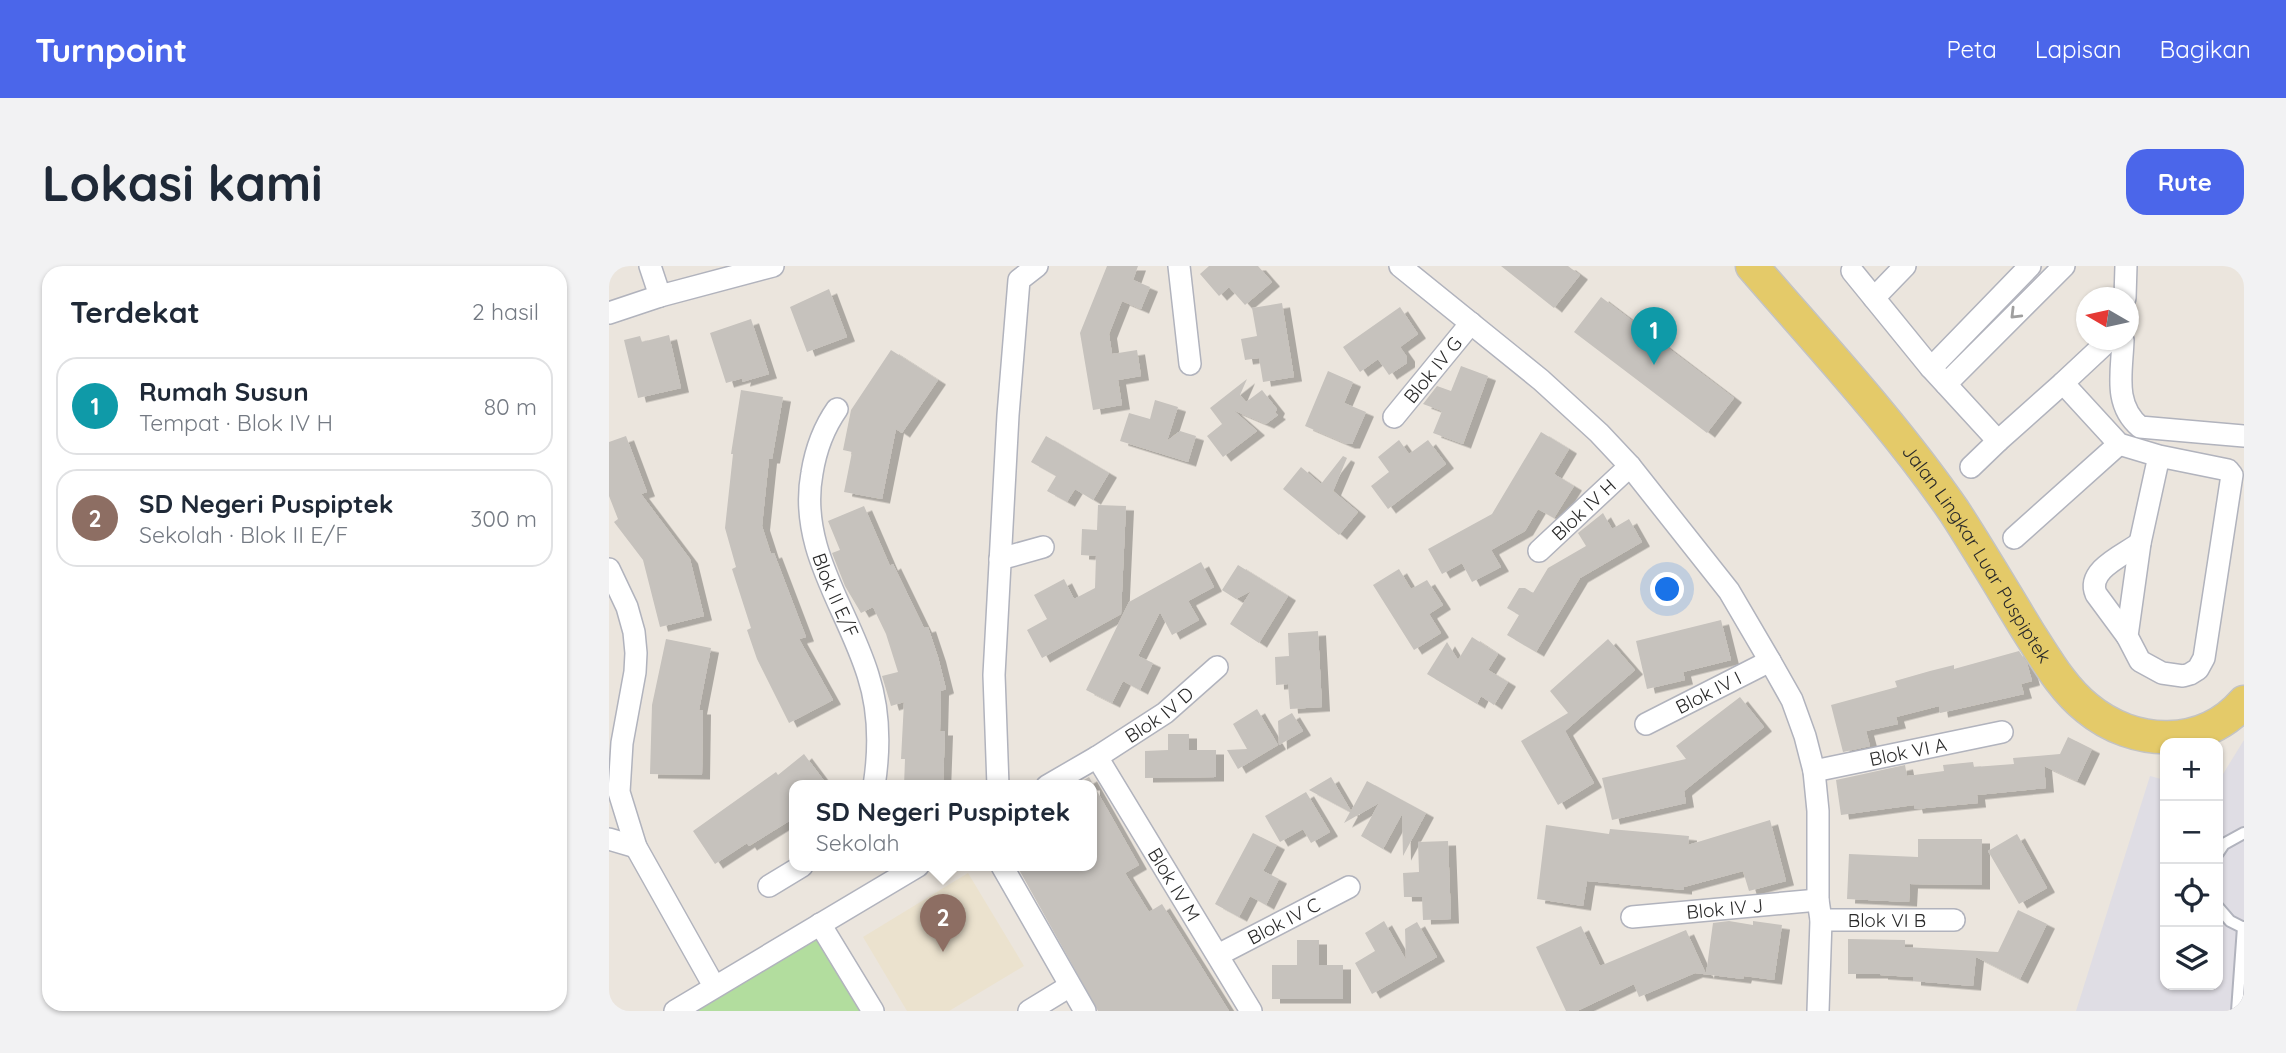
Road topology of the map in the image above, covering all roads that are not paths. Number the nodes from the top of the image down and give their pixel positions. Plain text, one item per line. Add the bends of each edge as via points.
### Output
1 (650, 266) edge
2 (773, 266) edge
3 (1037, 266) edge
4 (1179, 266) edge
5 (1400, 266) edge
6 (1752, 266) edge
7 (1905, 266) edge
8 (2030, 266) edge
9 (2064, 266) edge
10 (2126, 266) edge
11 (1852, 271) dead end
12 (1018, 273) edge
13 (2125, 287) edge
14 (660, 296) junction
15 (1874, 298) junction
16 (609, 313) edge
17 (1472, 323) junction
18 (2104, 350) edge
19 (2117, 350) edge
20 (1190, 364) dead end
21 (1931, 368) junction
22 (2063, 383) junction
23 (1946, 384) junction
24 (837, 409) dead end
25 (1394, 417) dead end
26 (2244, 436) edge
27 (1998, 440) junction
28 (2119, 444) junction
29 (2159, 456) junction
30 (1630, 466) junction
31 (1971, 467) dead end
32 (2014, 538) dead end
33 (2140, 543) junction
34 (1043, 547) dead end
35 (1539, 551) dead end
36 (1000, 559) junction
37 (609, 569) edge
38 (2127, 636) junction
39 (1770, 661) junction
40 (1217, 667) dead end
41 (2244, 702) edge
42 (1646, 724) dead end
43 (2002, 732) dead end
44 (1097, 757) junction
45 (1814, 771) junction
46 (875, 780) edge
47 (998, 780) edge
48 (1057, 780) edge
49 (614, 797) edge
50 (2244, 833) edge
51 (609, 839) edge
52 (2223, 846) edge
53 (636, 847) junction
54 (794, 871) edge
55 (908, 871) edge
56 (1005, 871) edge
57 (769, 886) dead end
58 (1349, 887) dead end
59 (1819, 910) junction
60 (2223, 913) edge
61 (1632, 917) dead end
62 (1954, 920) dead end
63 (820, 924) junction
64 (2244, 928) edge
65 (1218, 955) junction
66 (714, 986) junction
67 (1070, 986) junction
68 (675, 1011) edge
69 (873, 1011) edge
70 (1029, 1011) edge
71 (1085, 1011) edge
72 (1251, 1011) edge
73 (1818, 1011) edge
74 (2237, 1011) edge

1 - 14 street
2 - 14 street
3 - 12 street
4 - 20 street
5 - 17 street
6 - 41 main road, Jalan Lingkar Luar Puspiptek via 1899,436 1954,512 2056,675 2087,708 2111,724 2147,737 2181,738 2210,729
7 - 15 street
8 - 21 street
9 -> 23 street
10 - 13 street
11 - 15 street
12 - 36 street
14 - 16 street
15 - 21 street
17 - 25 street, Blok IV G
17 - 30 street via 1541,380
18 - 22 street
19 - 26 street via 2123,406 2140,427
21 - 23 street
22 - 27 street
22 - 28 street
23 - 27 street
24 - 46 street, Blok II E/F via 823,429 813,464 810,520 819,558 855,638 876,704
27 - 31 street
28 - 29 street
28 - 32 street
29 - 33 street
29 - 38 street via 2228,470 2232,475 2204,658 2190,674 2162,673 2140,661
30 - 35 street, Blok IV H
30 - 39 street via 1729,591
33 - 38 street
33 - 38 street via 2099,572 2093,586
34 - 36 street
36 - 47 street via 994,675
37 - 49 street via 627,607 636,653
39 - 42 street, Blok IV I
39 - 45 street via 1792,700
40 - 44 street, Blok IV D via 1165,713
43 - 45 street, Blok VI A
44 - 48 street, Blok IV D
44 - 65 street, Blok IV M
45 - 59 street
49 - 53 street
50 - 52 lane
51 - 53 street
53 - 66 street
54 - 57 street
55 - 63 street
56 - 67 street
58 - 65 street, Blok IV C
59 - 61 street, Blok IV J
59 - 62 street, Blok VI B
59 - 73 street
60 - 64 lane
63 - 66 street
63 - 69 street
64 - 74 lane
65 - 72 street, Blok IV M
66 - 68 street
67 - 70 street
67 - 71 street

